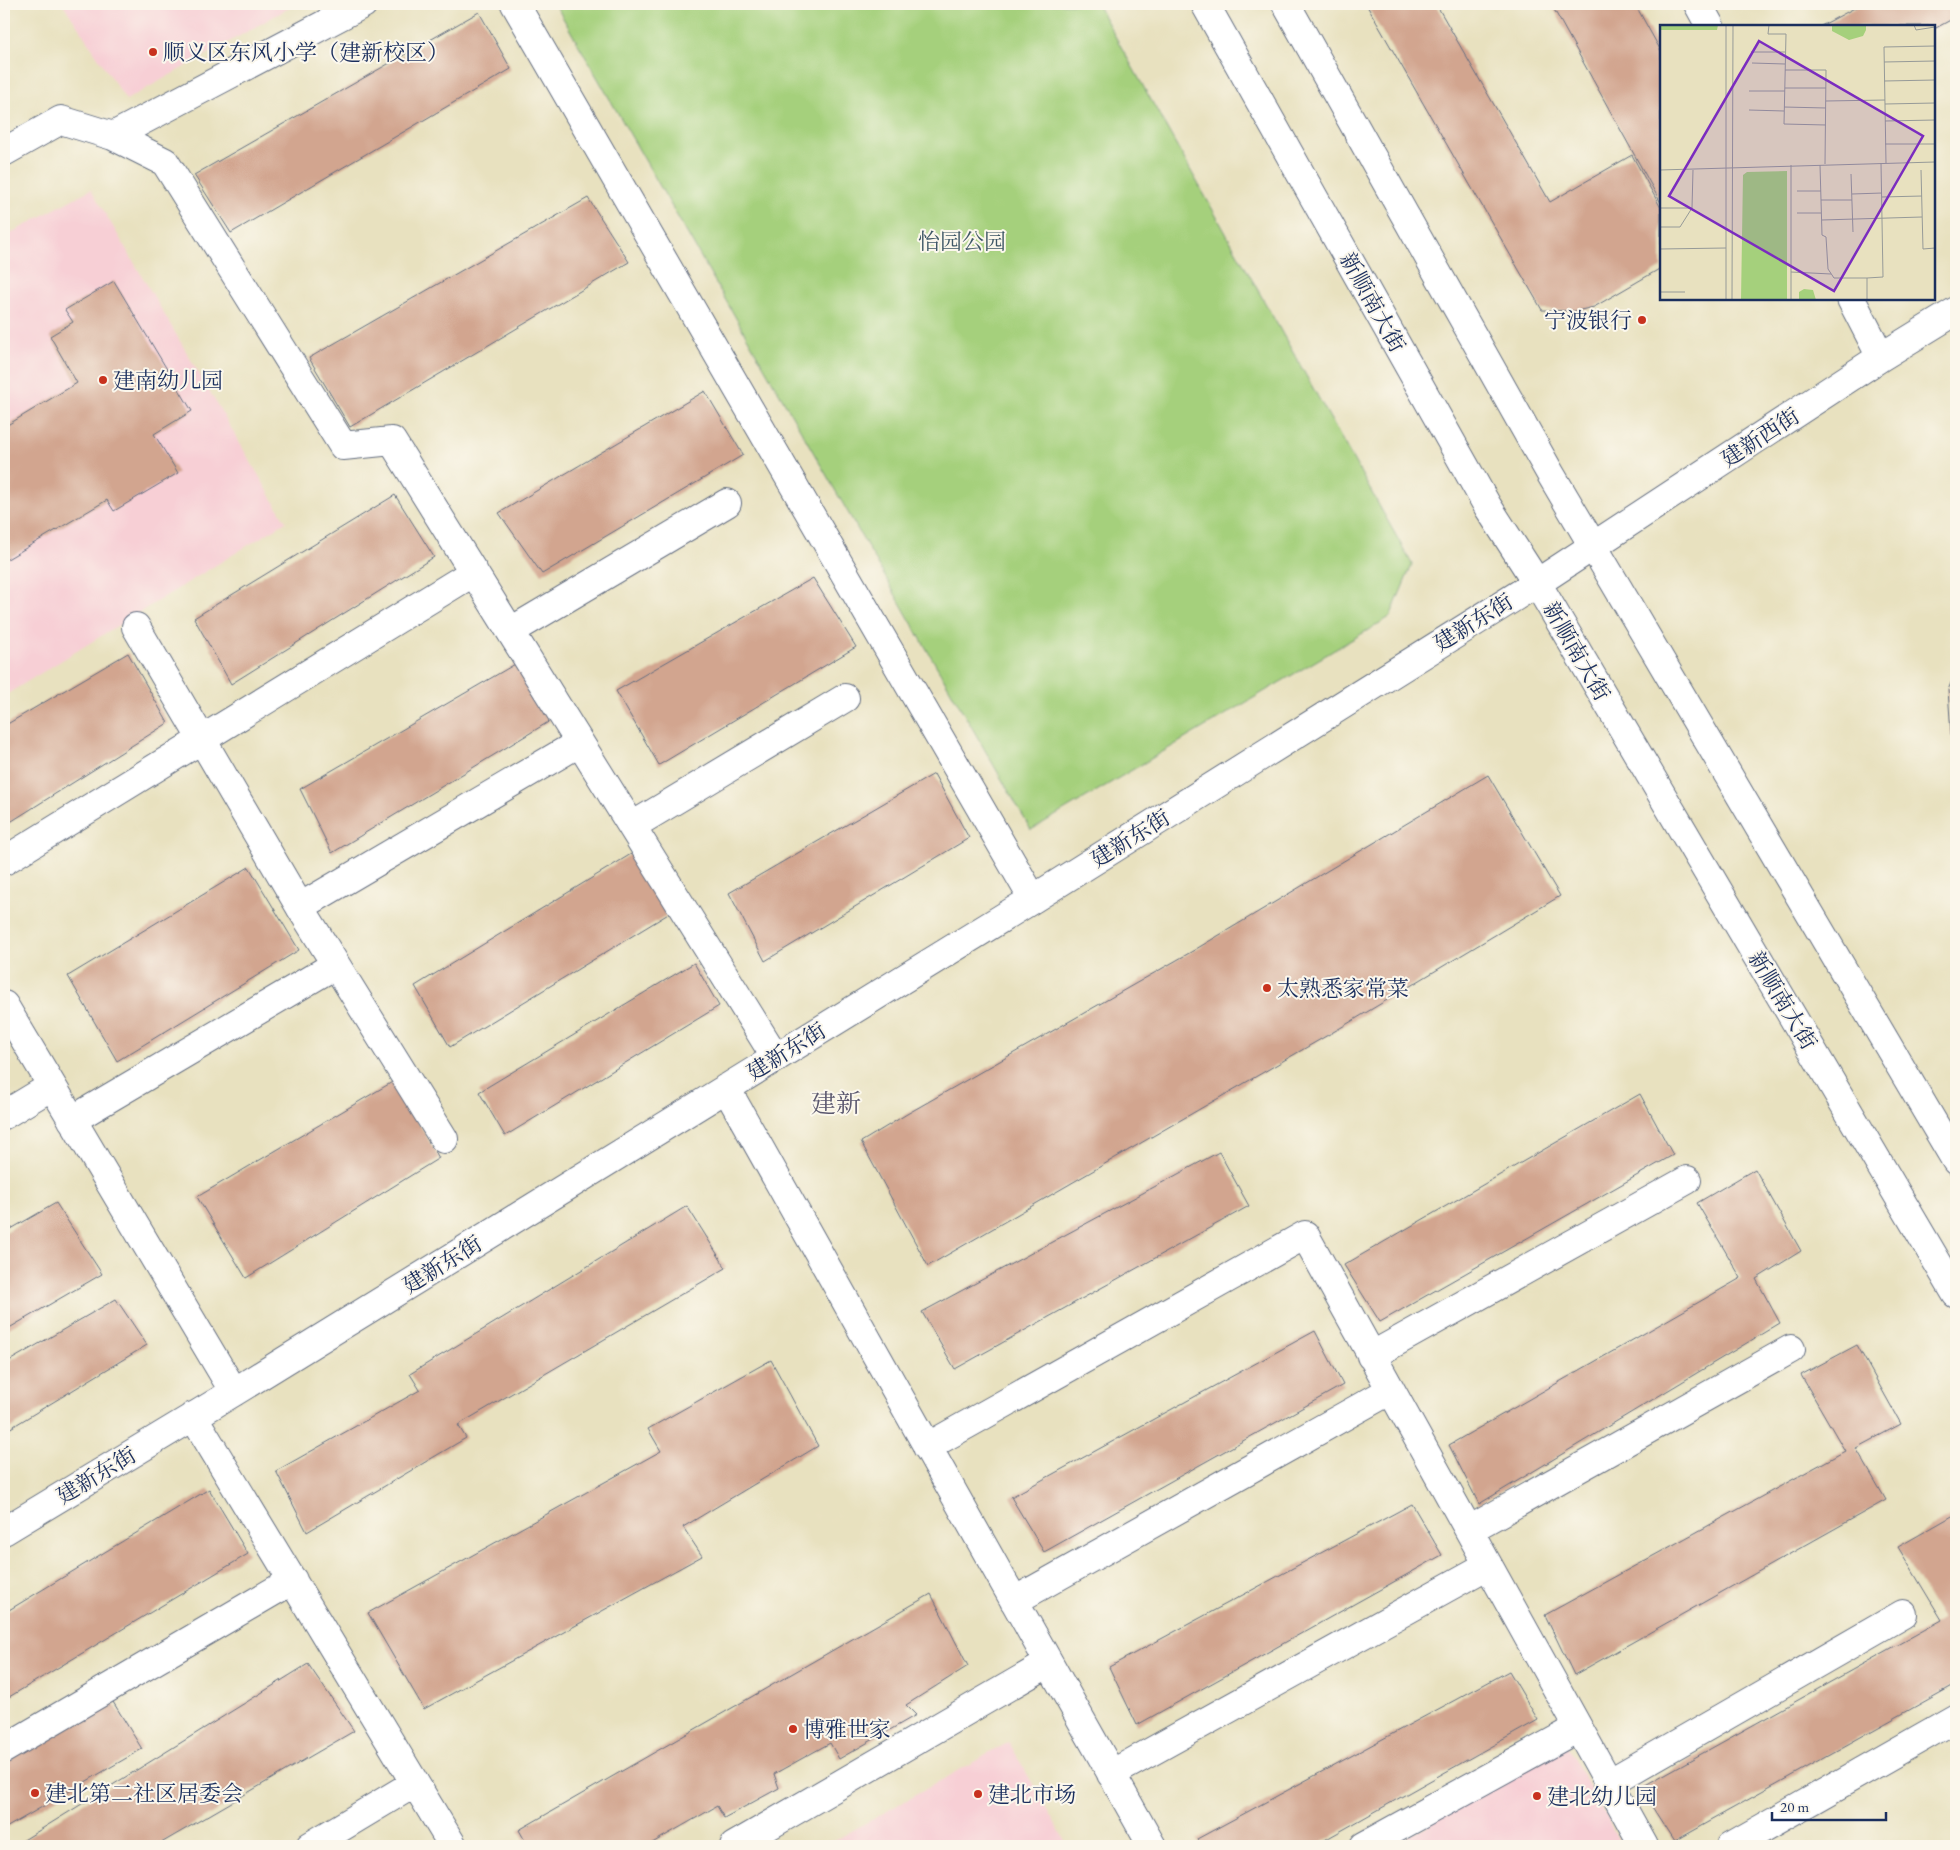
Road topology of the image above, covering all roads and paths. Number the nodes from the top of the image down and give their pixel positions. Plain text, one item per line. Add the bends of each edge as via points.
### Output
1 (362, 4) edge
2 (515, 4) edge
3 (1205, 4) edge
4 (1286, 4) edge
5 (1698, 4) edge
6 (1709, 25) edge
7 (113, 136) junction
8 (4, 152) edge
9 (1852, 300) edge
10 (1956, 311) edge
11 (1881, 357) junction
12 (727, 503) dead end
13 (1593, 546) junction
14 (1564, 564) joint
15 (474, 572) junction
16 (1537, 583) junction
17 (136, 627) dead end
18 (511, 631) junction
19 (845, 698) dead end
20 (202, 739) junction
21 (579, 742) junction
22 (632, 826) junction
23 (4, 861) edge
24 (1033, 899) junction
25 (300, 907) junction
26 (336, 965) junction
27 (4, 1005) edge
28 (776, 1058) junction
29 (52, 1086) junction
30 (726, 1088) junction
31 (4, 1115) edge
32 (72, 1120) junction
33 (444, 1139) dead end
34 (1956, 1161) edge
35 (1688, 1180) dead end
36 (1956, 1294) edge
37 (1791, 1349) dead end
38 (1371, 1356) junction
39 (1390, 1390) junction
40 (234, 1392) junction
41 (193, 1416) junction
42 (928, 1447) junction
43 (1469, 1530) junction
44 (4, 1531) edge
45 (1488, 1565) junction
46 (293, 1580) junction
47 (1014, 1601) junction
48 (1903, 1614) dead end
49 (1049, 1663) junction
50 (1956, 1718) edge
51 (1578, 1728) junction
52 (4, 1748) edge
53 (1111, 1774) junction
54 (415, 1783) junction
55 (1609, 1783) junction
56 (310, 1846) edge
57 (453, 1846) edge
58 (734, 1846) edge
59 (1152, 1846) edge
60 (1364, 1846) edge
61 (1644, 1846) edge
62 (1730, 1846) edge

1 - 7 street
2 - 24 street
3 - 16 street, 新顺南大街 via 1488,507
4 - 13 street
5 - 6 street
7 - 8 street via 61,120
7 - 15 street via 165,162 343,446 392,441
9 - 11 street
10 - 11 street, 建新西街
11 - 13 street, 建新西街
12 - 18 street
13 - 14 street, 建新西街
13 - 34 street
14 - 16 street, 建新东街
15 - 18 street
15 - 20 street
16 - 24 street, 建新东街
16 - 36 street, 新顺南大街
17 - 20 street
18 - 21 street
19 - 22 street
20 - 23 street
20 - 25 street
21 - 22 street
21 - 25 street
22 - 28 street
24 - 28 street, 建新东街
25 - 26 street
26 - 32 street
26 - 33 street
27 - 29 street
28 - 30 street, 建新东街
29 - 31 street
29 - 32 street
30 - 40 street, 建新东街
30 - 42 street
32 - 40 street
35 - 38 street
37 - 43 street
38 - 39 street
38 - 42 street via 1305,1236
39 - 43 street
39 - 47 street
40 - 41 street, 建新东街
41 - 44 street, 建新东街
41 - 46 street
42 - 47 street
43 - 45 street
45 - 51 street
45 - 53 street
46 - 52 street
46 - 54 street
47 - 49 street
48 - 55 street
49 - 53 street
49 - 58 street
50 - 62 street
51 - 55 street
51 - 60 street
53 - 59 street
54 - 56 street
54 - 57 street
55 - 61 street

